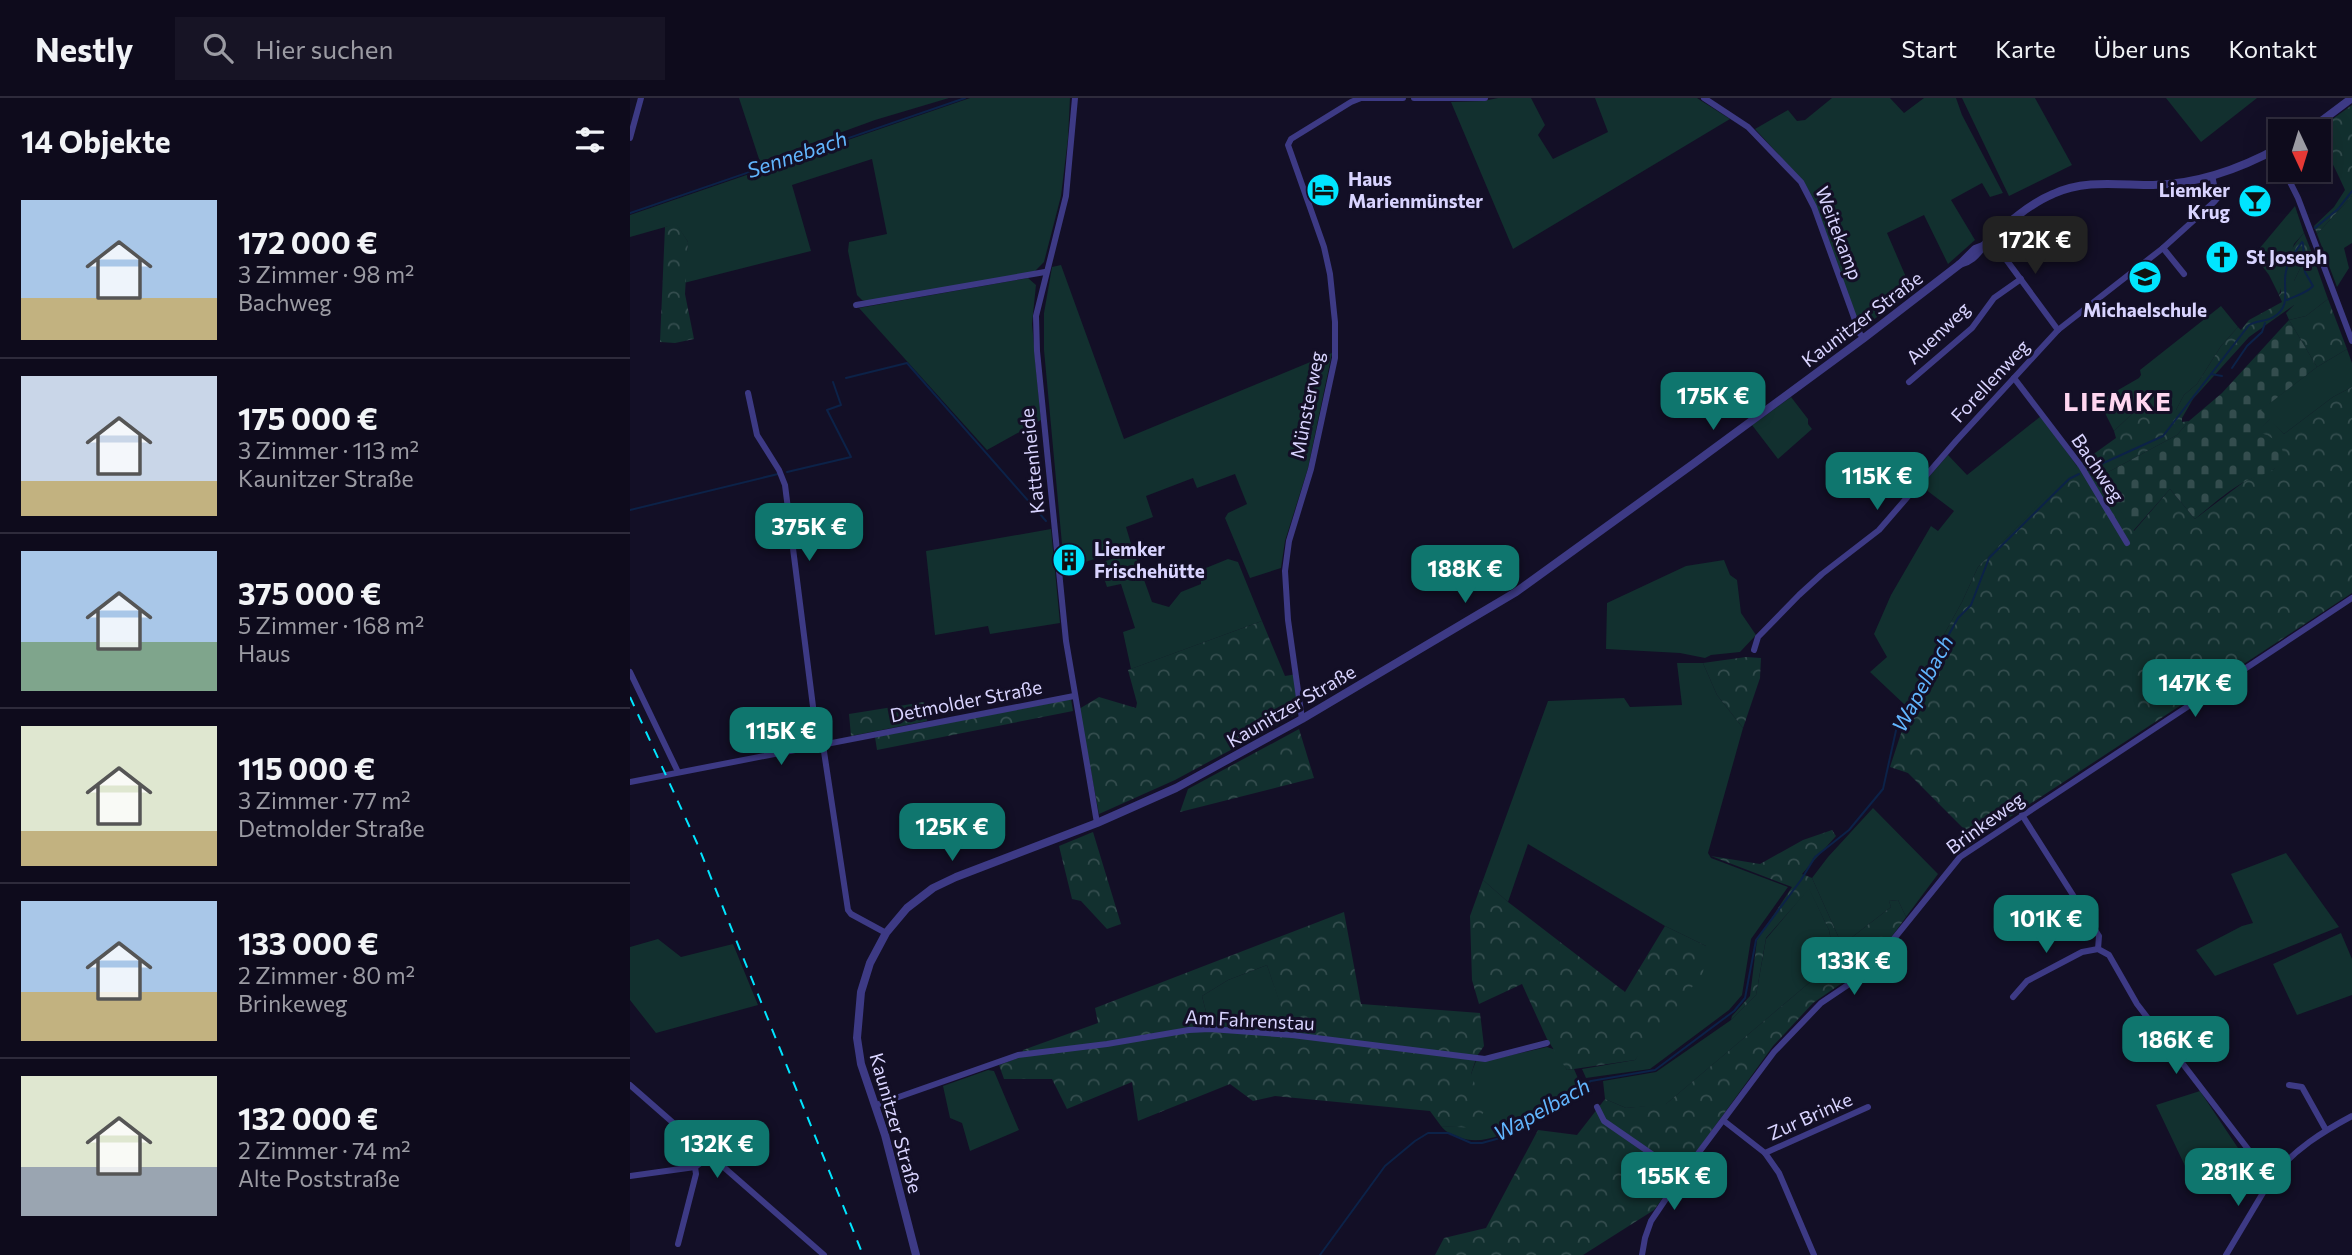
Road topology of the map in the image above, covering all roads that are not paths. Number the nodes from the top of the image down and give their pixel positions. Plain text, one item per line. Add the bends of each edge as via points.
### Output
1 (641, 98) edge
2 (1075, 98) edge
3 (1403, 98) edge
4 (1414, 98) edge
5 (1485, 98) edge
6 (1704, 98) edge
7 (2350, 99) edge
8 (2324, 119) edge
9 (630, 138) edge
10 (2268, 153) edge
11 (2212, 175) junction
12 (2290, 182) edge
13 (1991, 239) junction
14 (2163, 248) junction
15 (1045, 272) junction
16 (2183, 274) dead end
17 (2021, 279) junction
18 (856, 306) dead end
19 (2058, 330) junction
20 (1864, 338) junction
21 (2352, 341) edge
22 (2014, 378) junction
23 (1909, 382) dead end
24 (748, 393) dead end
25 (2127, 543) dead end
26 (2352, 598) edge
27 (1754, 650) dead end
28 (630, 672) edge
29 (1074, 696) junction
30 (1301, 719) junction
31 (821, 746) junction
32 (678, 772) junction
33 (630, 782) edge
34 (2022, 815) junction
35 (1097, 823) junction
36 (886, 933) junction
37 (2098, 949) junction
38 (2013, 998) dead end
39 (1547, 1043) dead end
40 (630, 1085) edge
41 (2289, 1085) dead end
42 (876, 1105) junction
43 (1597, 1107) dead end
44 (1868, 1107) dead end
45 (2352, 1116) edge
46 (1724, 1121) junction
47 (2326, 1129) junction
48 (1765, 1153) junction
49 (710, 1156) junction
50 (695, 1167) junction
51 (1682, 1175) junction
52 (630, 1176) edge
53 (2273, 1176) junction
54 (678, 1244) dead end
55 (822, 1254) edge
56 (916, 1255) edge
57 (1642, 1255) edge
58 (1814, 1255) edge
59 (2226, 1255) edge

1 - 9 street
2 - 15 street, Kattenheide via 1066,197
3 - 30 street, Münsterweg via 1351,102 1288,145 1324,247 1335,322 1335,358 1284,571
4 - 5 street
6 - 20 street, Weitekamp via 1748,127 1801,181
7 - 8 street
10 - 11 street, Kaunitzer Straße
11 - 13 street, Kaunitzer Straße via 2155,185 2076,186 2035,203
11 - 14 street, Forellenweg via 2220,195
12 - 21 street
13 - 17 street
13 - 20 street, Kaunitzer Straße
14 - 16 street
14 - 19 street, Forellenweg
15 - 18 street
15 - 29 street, Kattenheide via 1036,316 1037,351
17 - 19 street
17 - 23 street, Auenweg via 1994,299 1972,328
19 - 22 street, Forellenweg
20 - 30 street, Kaunitzer Straße via 1516,592
22 - 25 street, Bachweg via 2081,466
22 - 27 street, Forellenweg via 1879,530 1799,595 1758,637
24 - 31 street via 757,435 785,485
26 - 34 street, Brinkeweg
28 - 32 street
29 - 31 street, Detmolder Straße
29 - 35 street, Kattenheide
30 - 35 street, Kaunitzer Straße via 1177,788
31 - 32 street, Detmolder Straße
31 - 36 street via 848,910
32 - 33 street, Detmolder Straße
34 - 37 street via 2099,936
34 - 46 street, Brinkeweg via 1953,864 1867,972 1821,1003 1774,1052
35 - 36 street, Kaunitzer Straße via 933,888 907,908
36 - 42 street, Kaunitzer Straße via 870,963 858,1016 861,1064
37 - 38 street via 2082,951 2027,981
37 - 53 street via 2109,955 2137,1004
39 - 42 street, Am Fahrenstau via 1485,1059 1292,1035 1189,1030 1018,1055
40 - 49 street
41 - 47 street via 2302,1087
42 - 56 street, Kaunitzer Straße
43 - 51 street via 1604,1121
44 - 48 street, Zur Brinke
45 - 47 street
46 - 48 street, Zur Brinke
46 - 51 street, Brinkeweg
47 - 53 street via 2297,1150
48 - 58 street, Zur Brinke via 1779,1173
49 - 50 street
49 - 55 street
50 - 52 street
50 - 54 street
51 - 57 street, Brinkeweg via 1651,1221
53 - 59 street

